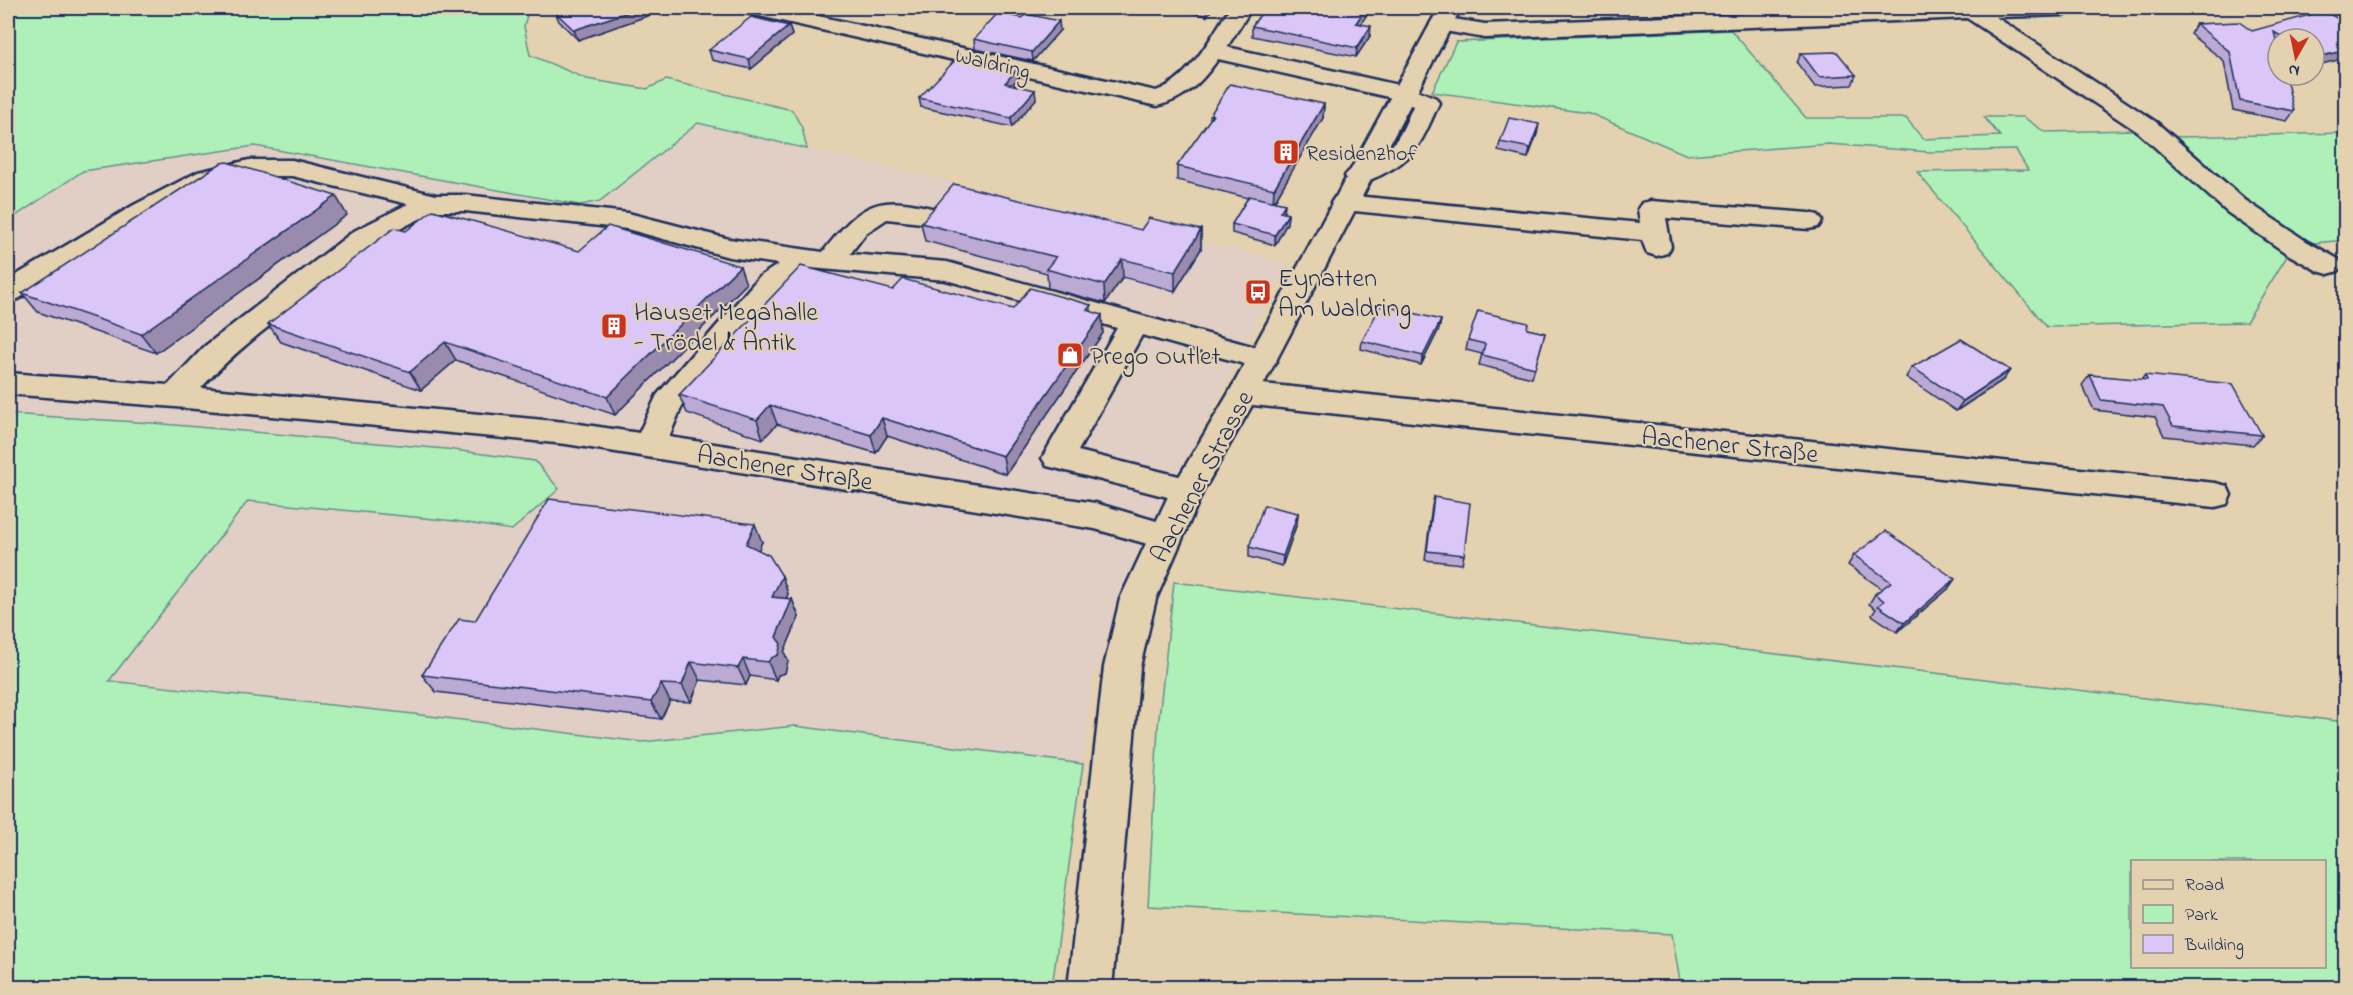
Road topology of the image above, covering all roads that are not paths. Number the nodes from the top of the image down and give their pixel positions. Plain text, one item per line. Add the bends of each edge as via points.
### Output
1 (755, 8) edge
2 (1241, 8) edge
3 (2063, 8) edge
4 (1971, 11) junction
5 (1446, 16) edge
6 (1212, 51) junction
7 (1404, 93) junction
8 (1351, 190) junction
9 (436, 203) junction
10 (930, 216) edge
11 (1809, 221) dead end
12 (729, 248) junction
13 (818, 260) junction
14 (2328, 266) dead end
15 (769, 283) junction
16 (8, 292) edge
17 (1135, 322) junction
18 (1262, 359) junction
19 (8, 384) edge
20 (1244, 393) junction
21 (175, 396) junction
22 (649, 446) junction
23 (1187, 490) junction
24 (2215, 495) dead end
25 (1165, 536) junction
26 (1090, 987) edge

1 - 6 street, Waldring via 1157,99 1180,90
2 - 6 street, Waldring
3 - 4 street
4 - 5 street via 1485,31
4 - 14 street via 2147,127 2236,206
5 - 7 street
6 - 7 street
7 - 8 street via 1427,103 1407,146
8 - 11 street via 1655,240 1651,209
8 - 18 street, Aachener Strasse
9 - 12 street via 628,221
9 - 16 street via 292,168 249,168 207,177
9 - 21 street via 364,237 216,353
10 - 13 street via 891,210 876,212
12 - 13 street
12 - 15 street
13 - 15 street
13 - 17 street via 947,270
15 - 22 street via 668,402
17 - 18 street
17 - 23 street via 1058,458
18 - 20 street, Aachener Strasse
19 - 21 street, Aachener Straße
20 - 23 street, Aachener Strasse
20 - 24 street, Aachener Straße
21 - 22 street, Aachener Straße via 566,433
22 - 25 street, Aachener Straße via 1095,516
23 - 25 street, Aachener Strasse
25 - 26 street, Aachener Strasse via 1138,599 1122,667

